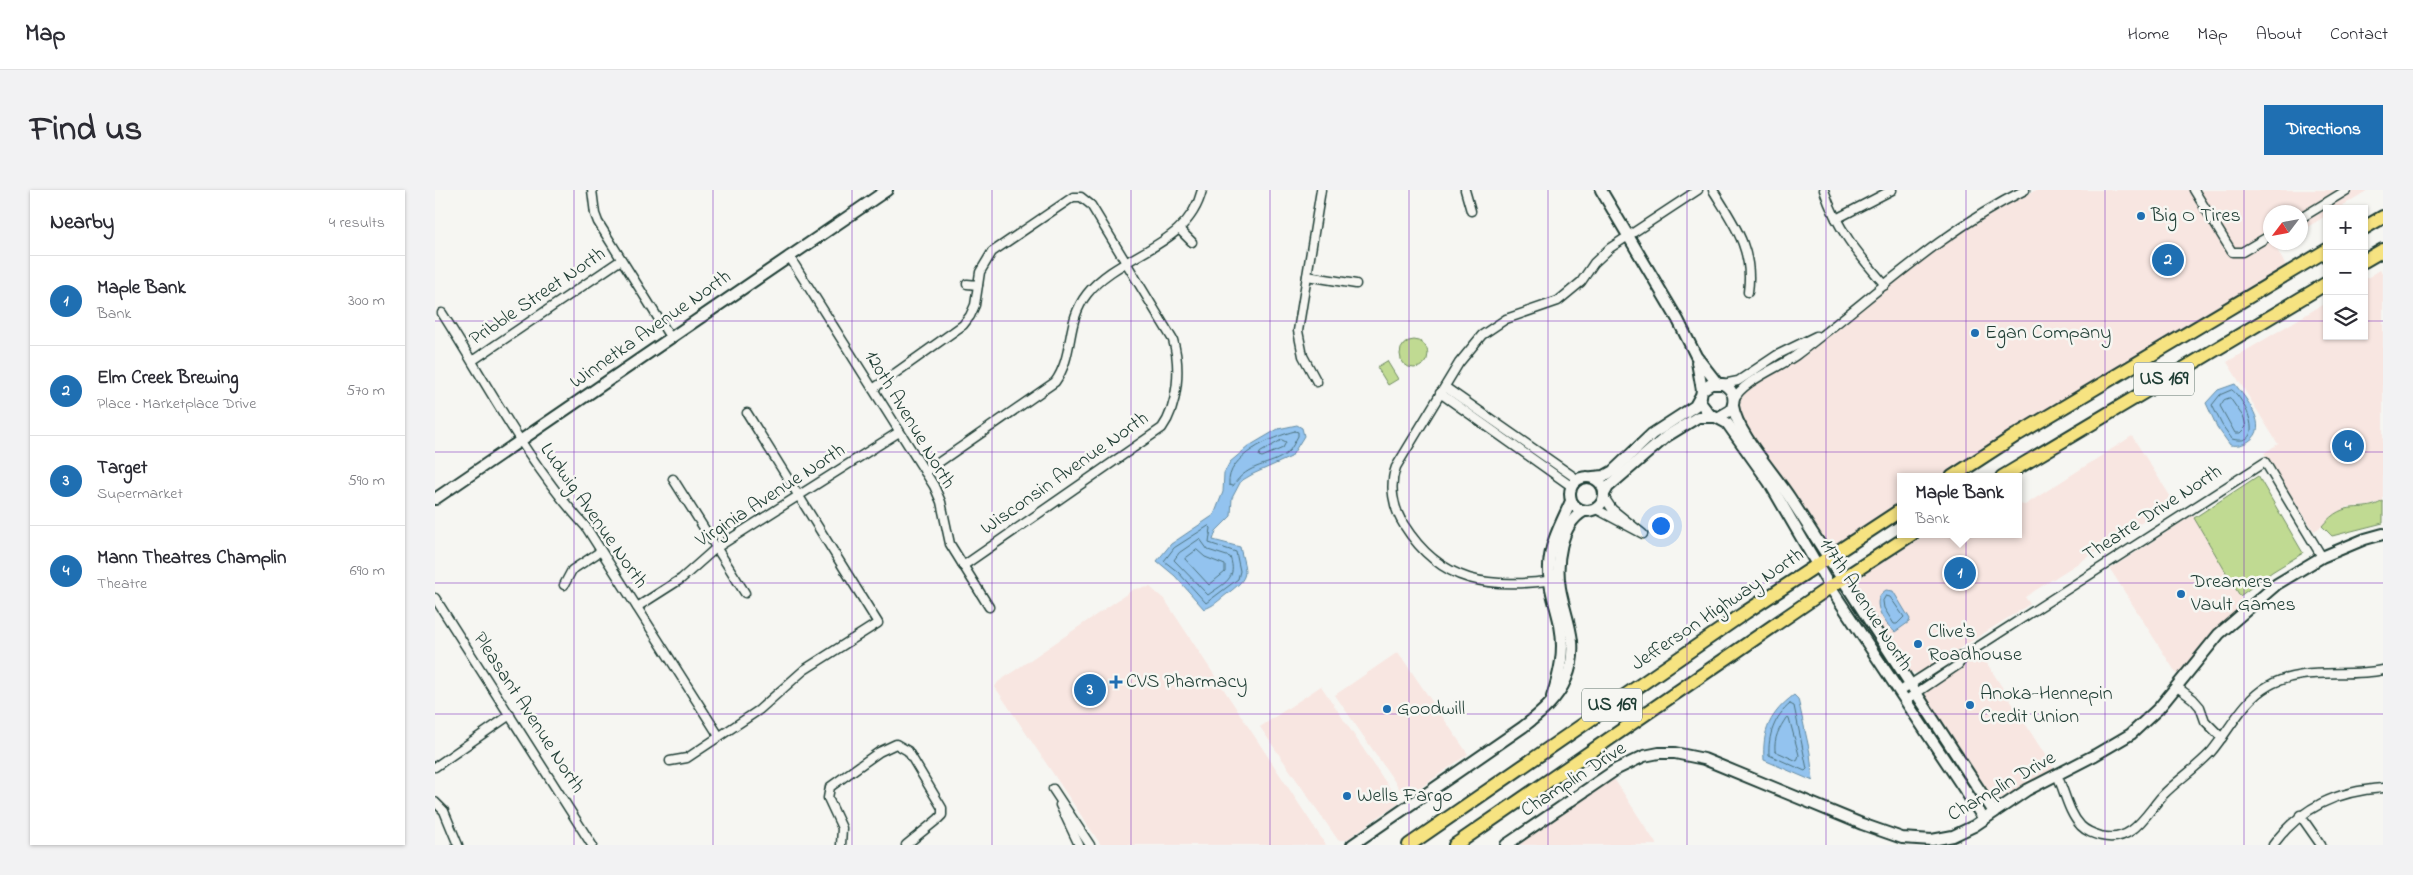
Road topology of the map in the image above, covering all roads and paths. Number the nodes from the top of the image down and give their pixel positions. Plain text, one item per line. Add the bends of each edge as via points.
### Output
1 (592, 190) edge
2 (1202, 190) edge
3 (1321, 190) edge
4 (1465, 190) edge
5 (1601, 190) edge
6 (1698, 190) edge
7 (1713, 190) edge
8 (1824, 190) edge
9 (1892, 190) edge
10 (2025, 190) edge
11 (2193, 190) edge
12 (2347, 190) edge
13 (880, 192) edge
14 (1471, 211) dead end
15 (2308, 214) edge
16 (2383, 217) edge
17 (1836, 219) junction
18 (2368, 226) edge
19 (1180, 230) junction
20 (1628, 235) junction
21 (2263, 240) edge
22 (1192, 242) dead end
23 (2383, 250) edge
24 (2323, 252) edge
25 (789, 256) junction
26 (2368, 259) edge
27 (621, 260) junction
28 (1127, 264) junction
29 (1307, 276) junction
30 (967, 284) dead end
31 (1356, 284) dead end
32 (978, 285) junction
33 (1885, 285) junction
34 (2323, 285) edge
35 (1748, 292) dead end
36 (441, 313) dead end
37 (1821, 334) junction
38 (670, 337) junction
39 (1696, 356) junction
40 (472, 361) junction
41 (1317, 382) dead end
42 (1720, 383) junction
43 (873, 390) junction
44 (1443, 390) junction
45 (1701, 394) junction
46 (1733, 403) junction
47 (747, 413) dead end
48 (1712, 416) junction
49 (899, 432) junction
50 (521, 442) junction
51 (925, 472) junction
52 (1958, 473) edge
53 (2009, 473) edge
54 (1593, 477) junction
55 (673, 479) dead end
56 (1574, 483) junction
57 (1604, 495) junction
58 (799, 496) junction
59 (435, 499) edge
60 (1571, 501) junction
61 (1595, 509) junction
62 (1584, 511) junction
63 (1897, 513) edge
64 (2383, 534) edge
65 (1906, 538) edge
66 (716, 548) junction
67 (601, 551) junction
68 (2322, 557) junction
69 (1828, 558) junction
70 (1817, 565) junction
71 (963, 566) junction
72 (1841, 579) junction
73 (1554, 580) junction
74 (563, 585) dead end
75 (1830, 586) junction
76 (745, 593) dead end
77 (435, 598) edge
78 (637, 607) junction
79 (989, 607) dead end
80 (1965, 655) junction
81 (2383, 670) edge
82 (1910, 684) junction
83 (2176, 686) junction
84 (1900, 690) junction
85 (1916, 693) junction
86 (1906, 700) junction
87 (510, 714) junction
88 (719, 736) junction
89 (2223, 738) junction
90 (670, 761) dead end
91 (435, 767) edge
92 (2057, 775) junction
93 (2383, 788) edge
94 (436, 804) edge
95 (1994, 812) junction
96 (2300, 815) junction
97 (1984, 819) junction
98 (458, 845) edge
99 (593, 845) edge
100 (841, 845) edge
101 (906, 845) edge
102 (1079, 845) edge
103 (1090, 845) edge
104 (1352, 845) edge
105 (1409, 845) edge
106 (1455, 845) edge
107 (1506, 845) edge
108 (2273, 845) edge
109 (2321, 845) edge

1 - 27 street via 598,222
2 - 19 street via 1194,213
3 - 29 street
4 - 14 street
5 - 20 street
6 - 20 street
7 - 35 street via 1745,245 1750,278
8 - 17 street
9 - 17 street
10 - 33 street via 1961,226
11 - 21 street via 2232,252 2242,252
12 - 15 street
13 - 25 street, Winnetka Avenue North
16 - 18 highway
17 - 33 street via 1856,252
19 - 22 street
19 - 28 street
20 - 39 street
20 - 44 street via 1605,252 1576,287 1558,300 1506,319 1486,331 1466,354
23 - 26 highway
24 - 52 highway, US 169
25 - 38 street, Winnetka Avenue North
25 - 43 street, 120th Avenue North
27 - 38 street
27 - 40 street, Pribble Street North
28 - 32 street, Wisconsin Avenue North via 1091,205 1081,197 1073,197 992,252 983,266
28 - 51 street via 1096,284 1085,296 1072,323 1067,361 1055,382
28 - 71 street, Wisconsin Avenue North via 1176,350 1175,394 1169,418 1152,436
29 - 31 street
29 - 41 street via 1298,331 1303,356
30 - 32 street
32 - 43 street via 975,305 963,325
33 - 37 street
34 - 53 highway, US 169
36 - 40 street, Ludwig Avenue North
37 - 42 street via 1783,352 1738,381
37 - 46 street via 1789,360 1742,388
38 - 50 street, Winnetka Avenue North
39 - 42 street
39 - 45 street
40 - 50 street, Ludwig Avenue North
42 - 45 street via 1708,386
42 - 46 street via 1729,387
43 - 49 street, 120th Avenue North
44 - 56 street
44 - 73 street via 1408,444 1393,475 1393,498 1402,521 1424,552 1460,576 1500,584
45 - 48 street via 1702,407
45 - 54 street via 1695,406 1652,434 1613,471
46 - 48 street via 1726,414
46 - 69 street, 117th Avenue North via 1737,421
47 - 58 street
48 - 57 street via 1698,417 1667,436 1608,487
48 - 70 street, 117th Avenue North via 1727,423 1769,482
49 - 51 street, 120th Avenue North
49 - 58 street, Virginia Avenue North
50 - 59 street, Winnetka Avenue North
50 - 67 street, Ludwig Avenue North
51 - 71 street, 120th Avenue North via 938,493 946,533
54 - 56 street
54 - 57 street via 1601,484
55 - 66 street
56 - 60 street
57 - 61 street
57 - 61 street via 1612,509 1643,534
58 - 66 street, Virginia Avenue North
58 - 88 street via 878,623 804,670 771,700
60 - 62 street
60 - 73 street via 1552,546
61 - 62 street
62 - 73 street via 1576,515 1564,538
63 - 69 highway, Jefferson Highway North / US 169
64 - 68 street, Champlin Drive
65 - 72 highway, US 169
66 - 76 street
66 - 78 street, Virginia Avenue North via 681,579
67 - 74 street via 572,570
67 - 78 street, Ludwig Avenue North
68 - 80 street, Theatre Drive North via 2265,462
68 - 83 street, Champlin Drive via 2284,580 2237,617 2207,647
69 - 70 highway, Jefferson Highway North / US 169
69 - 72 street, 117th Avenue North
70 - 75 street, 117th Avenue North
70 - 105 highway, Jefferson Highway North / US 169
71 - 79 street, 120th Avenue North
72 - 75 highway, US 169
72 - 82 street, 117th Avenue North
73 - 104 street via 1572,641 1567,678 1559,692 1538,716
75 - 84 street, 117th Avenue North
75 - 106 highway, US 169
77 - 87 street, Pleasant Avenue North
78 - 88 street, Ludwig Avenue North
80 - 82 street, Theatre Drive North via 1953,657
80 - 85 street, Theatre Drive North via 1958,665
81 - 89 street via 2361,674 2302,675 2277,682 2254,697
82 - 84 street, Theatre Drive North
82 - 85 street, 117th Avenue North
83 - 89 street via 2193,699 2205,721
83 - 92 street, Champlin Drive via 2131,734
84 - 86 street, 117th Avenue North
85 - 86 street, Theatre Drive North
85 - 95 street, 117th Avenue North
86 - 97 street, 117th Avenue North
87 - 91 street
87 - 99 street, Pleasant Avenue North
88 - 90 street via 687,758
89 - 92 street via 2162,796 2139,825 2123,835 2106,837 2093,834 2082,826 2072,813
92 - 95 street, Champlin Drive
93 - 96 street via 2333,796
94 - 98 street via 448,819
95 - 97 street, Champlin Drive
96 - 108 street
96 - 109 street
97 - 107 street, Champlin Drive via 1953,836 1932,840 1902,838 1704,759 1659,753 1644,756 1617,769
100 - 101 street via 842,828 828,798 830,787 895,744 908,751 942,808 939,819
102 - 103 street via 1053,789

